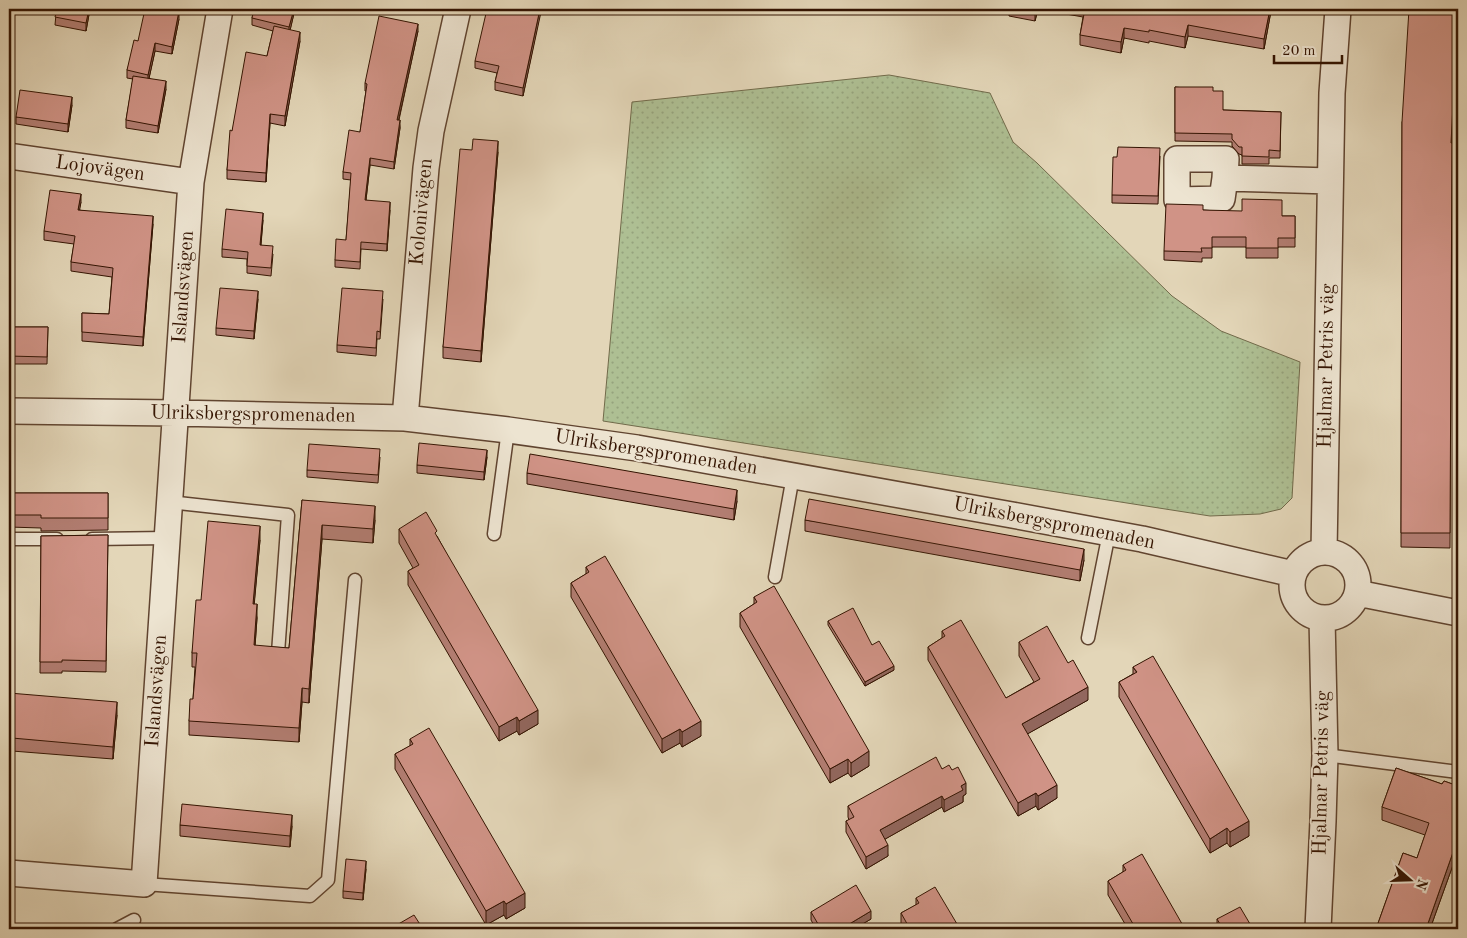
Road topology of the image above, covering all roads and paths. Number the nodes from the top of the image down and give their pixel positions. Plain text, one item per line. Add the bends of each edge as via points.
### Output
1 (220, 9) edge
2 (458, 9) edge
3 (1338, 9) edge
4 (9, 156) edge
5 (1224, 178) dead end
6 (1330, 181) junction
7 (191, 182) junction
8 (9, 411) edge
9 (175, 413) junction
10 (404, 418) junction
11 (508, 430) junction
12 (793, 476) junction
13 (169, 502) junction
14 (1109, 533) junction
15 (494, 534) dead end
16 (167, 538) junction
17 (9, 539) edge
18 (1324, 552) junction
19 (1293, 574) junction
20 (775, 577) dead end
21 (355, 580) dead end
22 (1357, 593) junction
23 (1458, 613) edge
24 (1322, 618) junction
25 (1088, 638) dead end
26 (278, 653) edge
27 (1324, 755) junction
28 (1458, 772) edge
29 (9, 874) edge
30 (144, 884) junction
31 (134, 920) dead end
32 (117, 929) edge
33 (1318, 929) edge

1 - 7 street, Islandsvägen
2 - 10 street, Kolonivägen via 426,168
3 - 6 street, Hjalmar Petris väg
4 - 7 street, Lojovägen
5 - 6 street
6 - 18 street, Hjalmar Petris väg
7 - 9 street, Islandsvägen
8 - 9 street, Ulriksbergspromenaden
9 - 10 street, Ulriksbergspromenaden
9 - 13 street, Islandsvägen
10 - 11 street, Ulriksbergspromenaden
11 - 12 street, Ulriksbergspromenaden via 638,448
11 - 15 lane
12 - 14 street, Ulriksbergspromenaden
12 - 20 lane
13 - 16 street, Islandsvägen
13 - 26 lane via 288,515
14 - 19 street, Ulriksbergspromenaden
14 - 25 lane
16 - 17 lane
16 - 30 street, Islandsvägen
18 - 19 street via 1305,558
18 - 22 street via 1343,557 1350,564 1356,573
19 - 24 street via 1293,594 1297,603 1312,615
21 - 30 lane via 328,880 310,896
22 - 23 street
22 - 24 street via 1340,614
24 - 27 street, Hjalmar Petris väg
27 - 28 lane
27 - 33 street, Hjalmar Petris väg
29 - 30 street
31 - 32 lane

